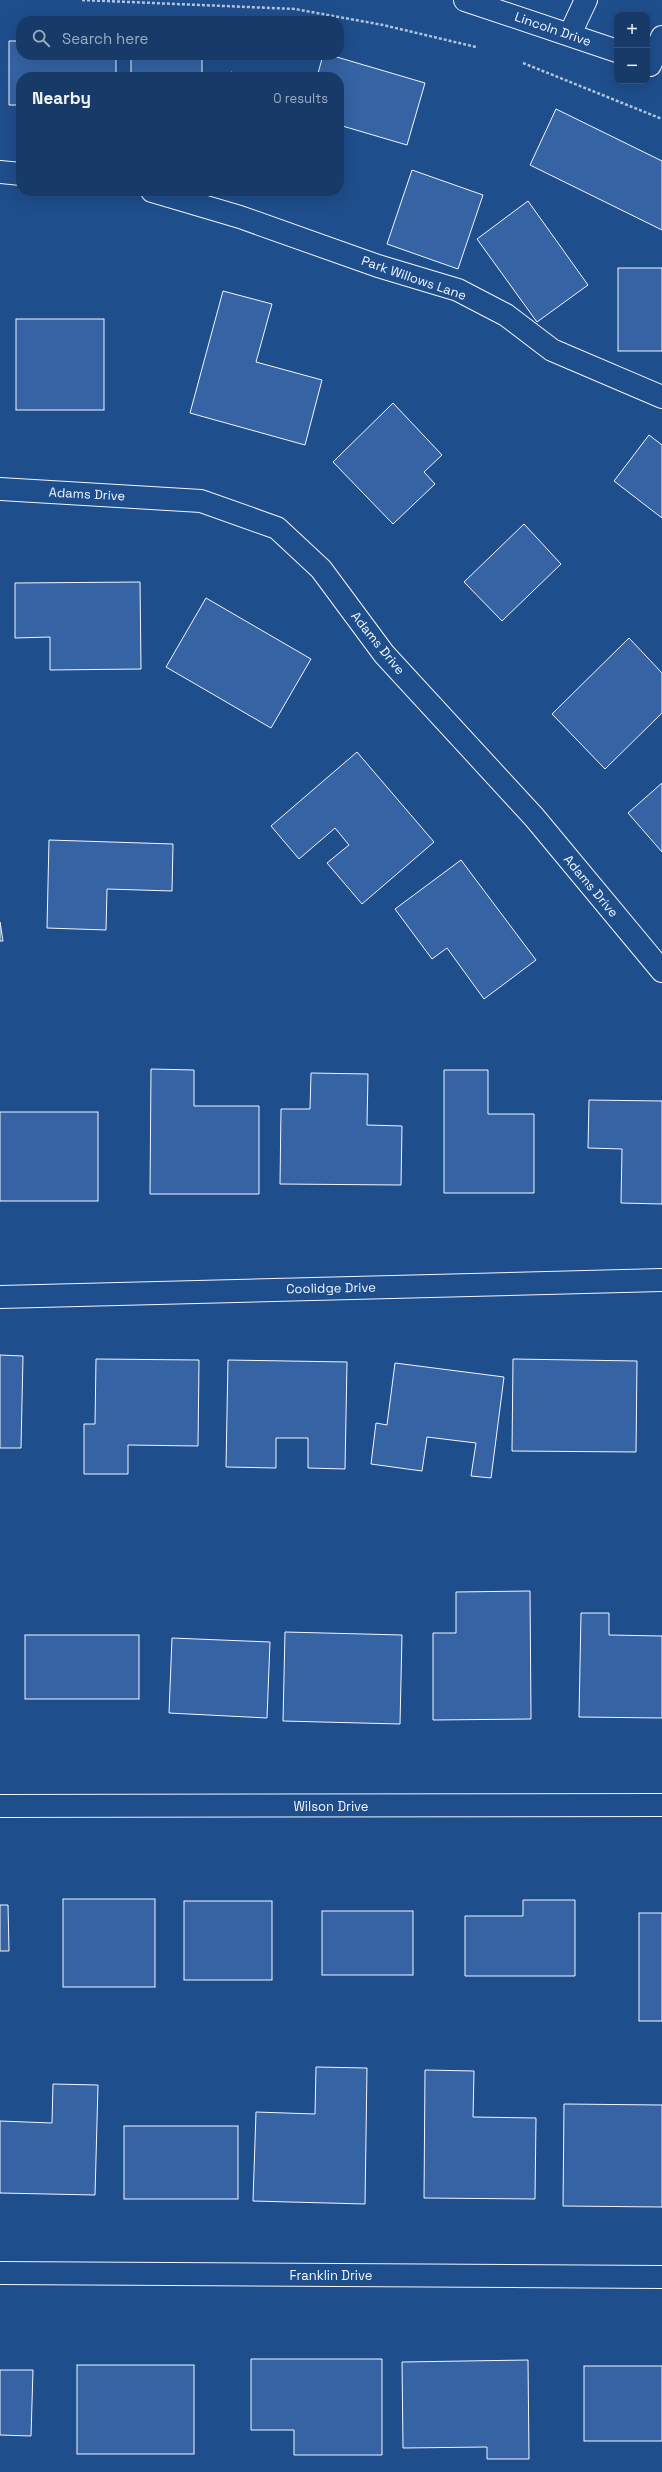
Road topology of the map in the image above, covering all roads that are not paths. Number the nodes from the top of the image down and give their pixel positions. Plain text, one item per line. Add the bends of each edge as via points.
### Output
1 (465, 0) edge
2 (586, 0) edge
3 (570, 34) junction
4 (662, 37) edge
5 (614, 50) edge
6 (653, 67) edge
7 (0, 172) edge
8 (16, 174) edge
9 (169, 196) edge
10 (662, 397) edge
11 (0, 489) edge
12 (662, 971) edge
13 (662, 1280) edge
14 (0, 1297) edge
15 (662, 1805) edge
16 (0, 1806) edge
17 (0, 2273) edge
18 (662, 2277) edge

1 - 3 street, Lincoln Drive
2 - 3 street
3 - 5 street, Lincoln Drive
4 - 6 street
7 - 8 street
9 - 10 street, Park Willows Lane via 240,217 378,266 458,290 506,315 552,350
11 - 12 street, Adams Drive via 201,501 277,528 320,569 384,654 534,818
13 - 14 street, Coolidge Drive
15 - 16 street, Wilson Drive
17 - 18 street, Franklin Drive

